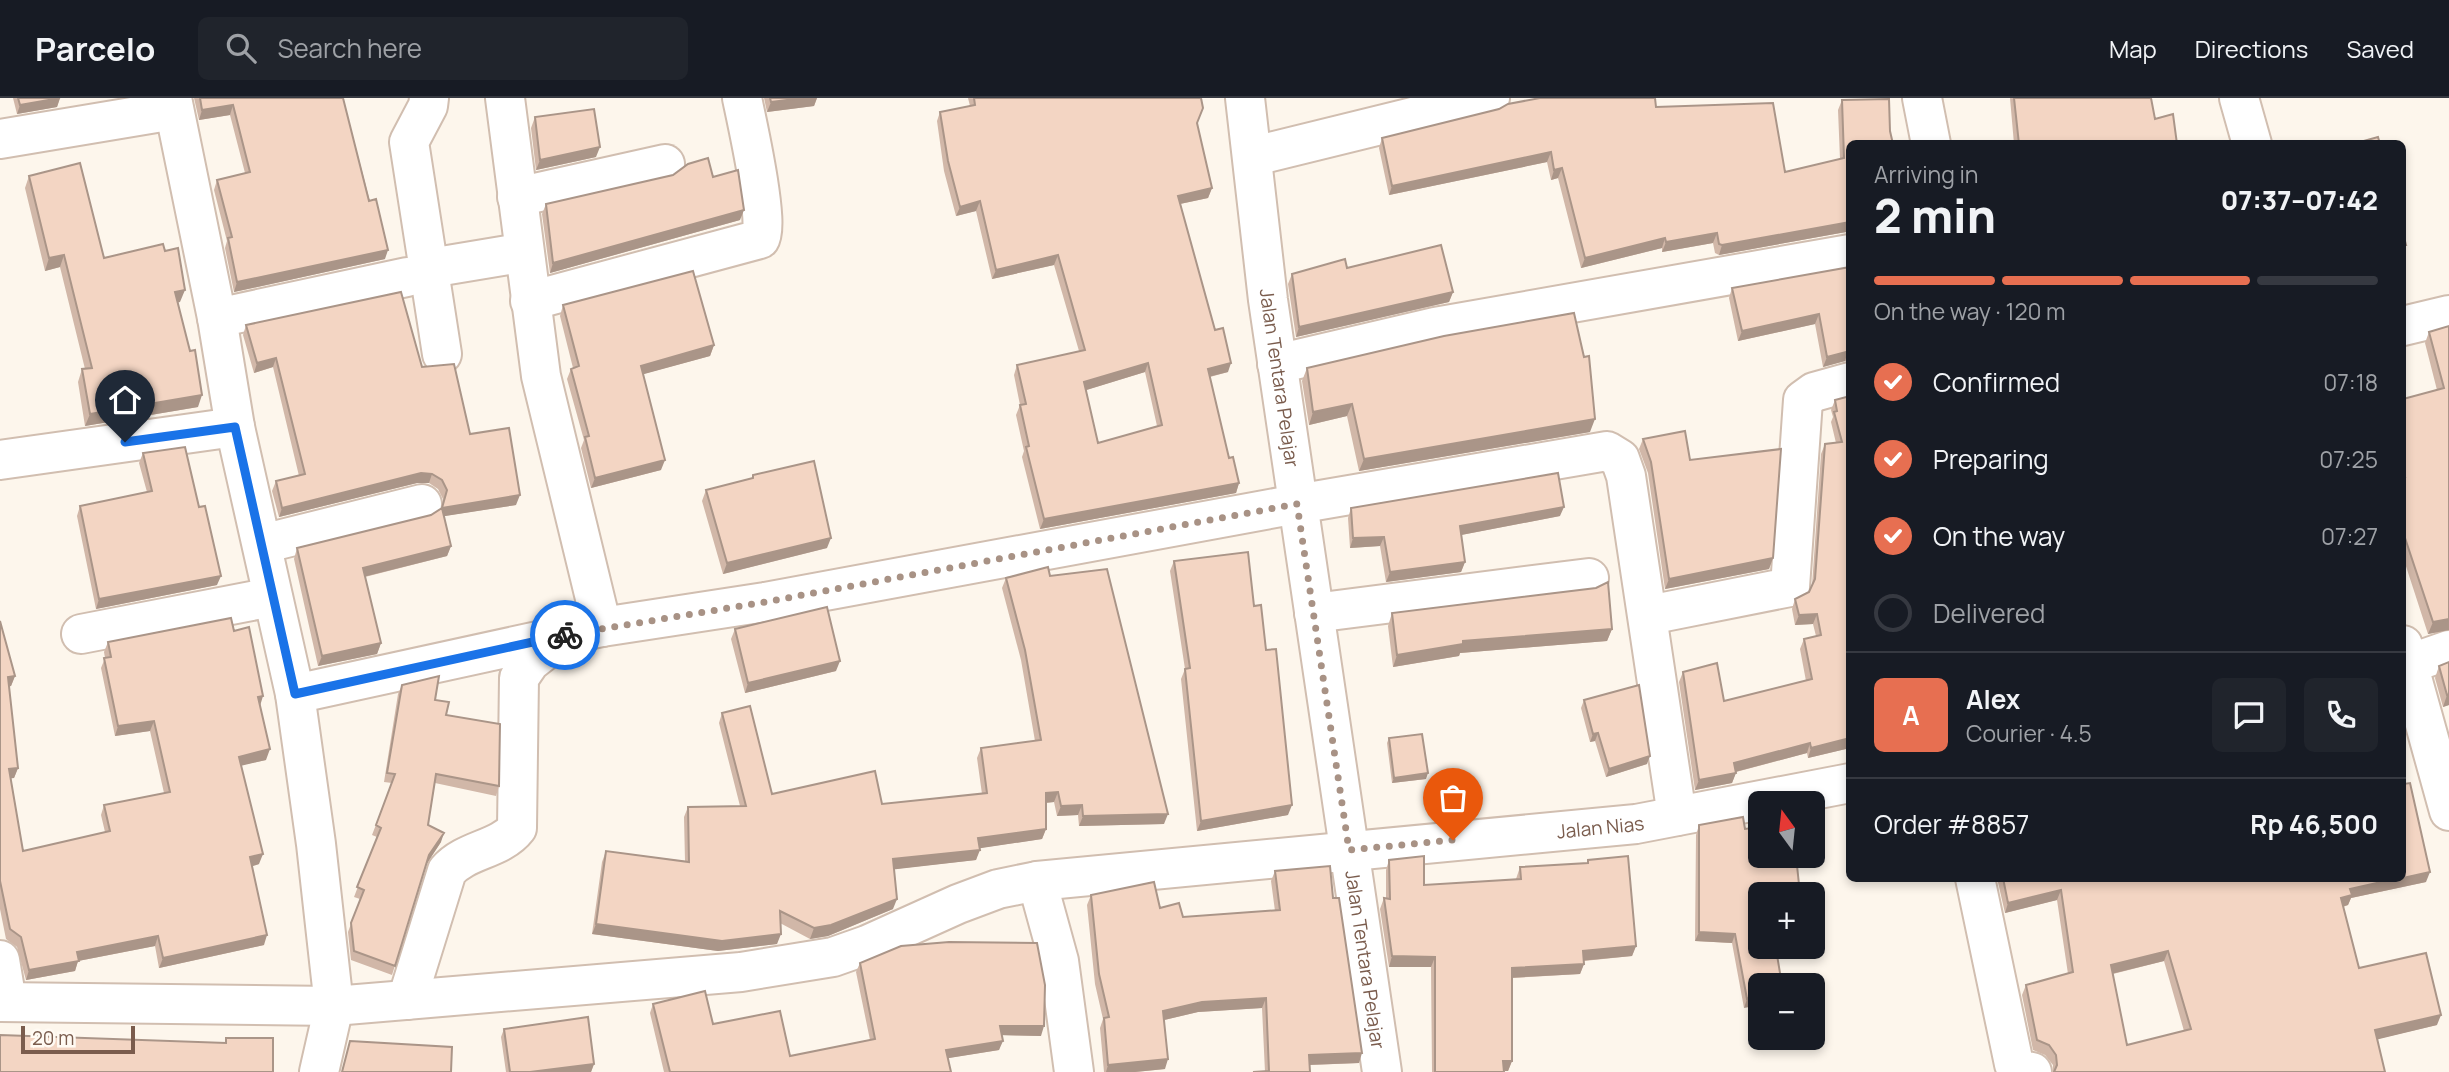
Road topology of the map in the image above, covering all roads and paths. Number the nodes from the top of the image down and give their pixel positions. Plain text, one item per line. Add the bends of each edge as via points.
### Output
1 (429, 98) edge
2 (505, 98) edge
3 (743, 98) edge
4 (1245, 98) edge
5 (1490, 98) edge
6 (1922, 98) edge
7 (2239, 98) edge
8 (173, 104) edge
9 (0, 139) edge
10 (1930, 140) edge
11 (2251, 140) edge
12 (1254, 156) junction
13 (665, 164) dead end
14 (517, 197) junction
15 (508, 255) dead end
16 (1846, 255) edge
17 (418, 272) junction
18 (530, 301) junction
19 (2449, 315) edge
20 (217, 318) junction
21 (2406, 325) edge
22 (442, 354) dead end
23 (1277, 364) junction
24 (1846, 383) edge
25 (235, 427) junction
26 (0, 460) edge
27 (422, 504) dead end
28 (1297, 504) junction
29 (262, 544) junction
30 (1589, 578) dead end
31 (272, 597) junction
32 (1314, 613) junction
33 (1649, 615) junction
34 (602, 626) junction
35 (81, 634) dead end
36 (564, 635) junction
37 (2449, 650) edge
38 (2406, 659) edge
39 (2406, 662) edge
40 (295, 694) junction
41 (1846, 784) edge
42 (2446, 792) edge
43 (1677, 816) junction
44 (1349, 850) junction
45 (1037, 881) junction
46 (1976, 882) edge
47 (0, 960) edge
48 (407, 1000) junction
49 (3, 1002) edge
50 (334, 1006) junction
51 (319, 1072) edge
52 (1074, 1072) edge
53 (1382, 1072) edge
54 (2032, 1072) edge

1 - 17 street via 409,142
2 - 14 street
3 - 18 street via 764,233 760,239
4 - 12 street, Jalan Tentara Pelajar
5 - 12 street
6 - 10 street
7 - 11 street
8 - 9 street
8 - 20 street
12 - 23 street, Jalan Tentara Pelajar
13 - 14 street
14 - 18 street
15 - 17 street
16 - 23 street via 1435,327
17 - 20 street
17 - 22 street
18 - 34 street via 541,376
19 - 21 street
20 - 25 street
23 - 28 street, Jalan Tentara Pelajar
24 - 33 street via 1814,391 1803,400 1790,587
25 - 26 street
25 - 29 street
27 - 29 street
28 - 32 street, Jalan Tentara Pelajar
28 - 33 street via 1613,452 1626,476
28 - 34 street via 765,602
29 - 31 street
30 - 32 street
31 - 35 street
31 - 40 street
32 - 44 street, Jalan Tentara Pelajar
33 - 43 street
34 - 36 street
36 - 40 street
36 - 48 street via 530,662 519,678 517,828 503,840 456,861 447,871
37 - 38 street
39 - 42 street
40 - 50 street
41 - 43 street, Jalan Nias
43 - 44 street, Jalan Nias via 1636,824
44 - 45 street, Jalan Nias
44 - 53 street, Jalan Tentara Pelajar
45 - 48 street, Jalan Nias via 998,889 833,957 791,965
45 - 52 street via 1059,961
46 - 54 street via 2014,1064
47 - 49 street
48 - 50 street, Jalan Nias
49 - 50 street, Jalan Nias
50 - 51 street

